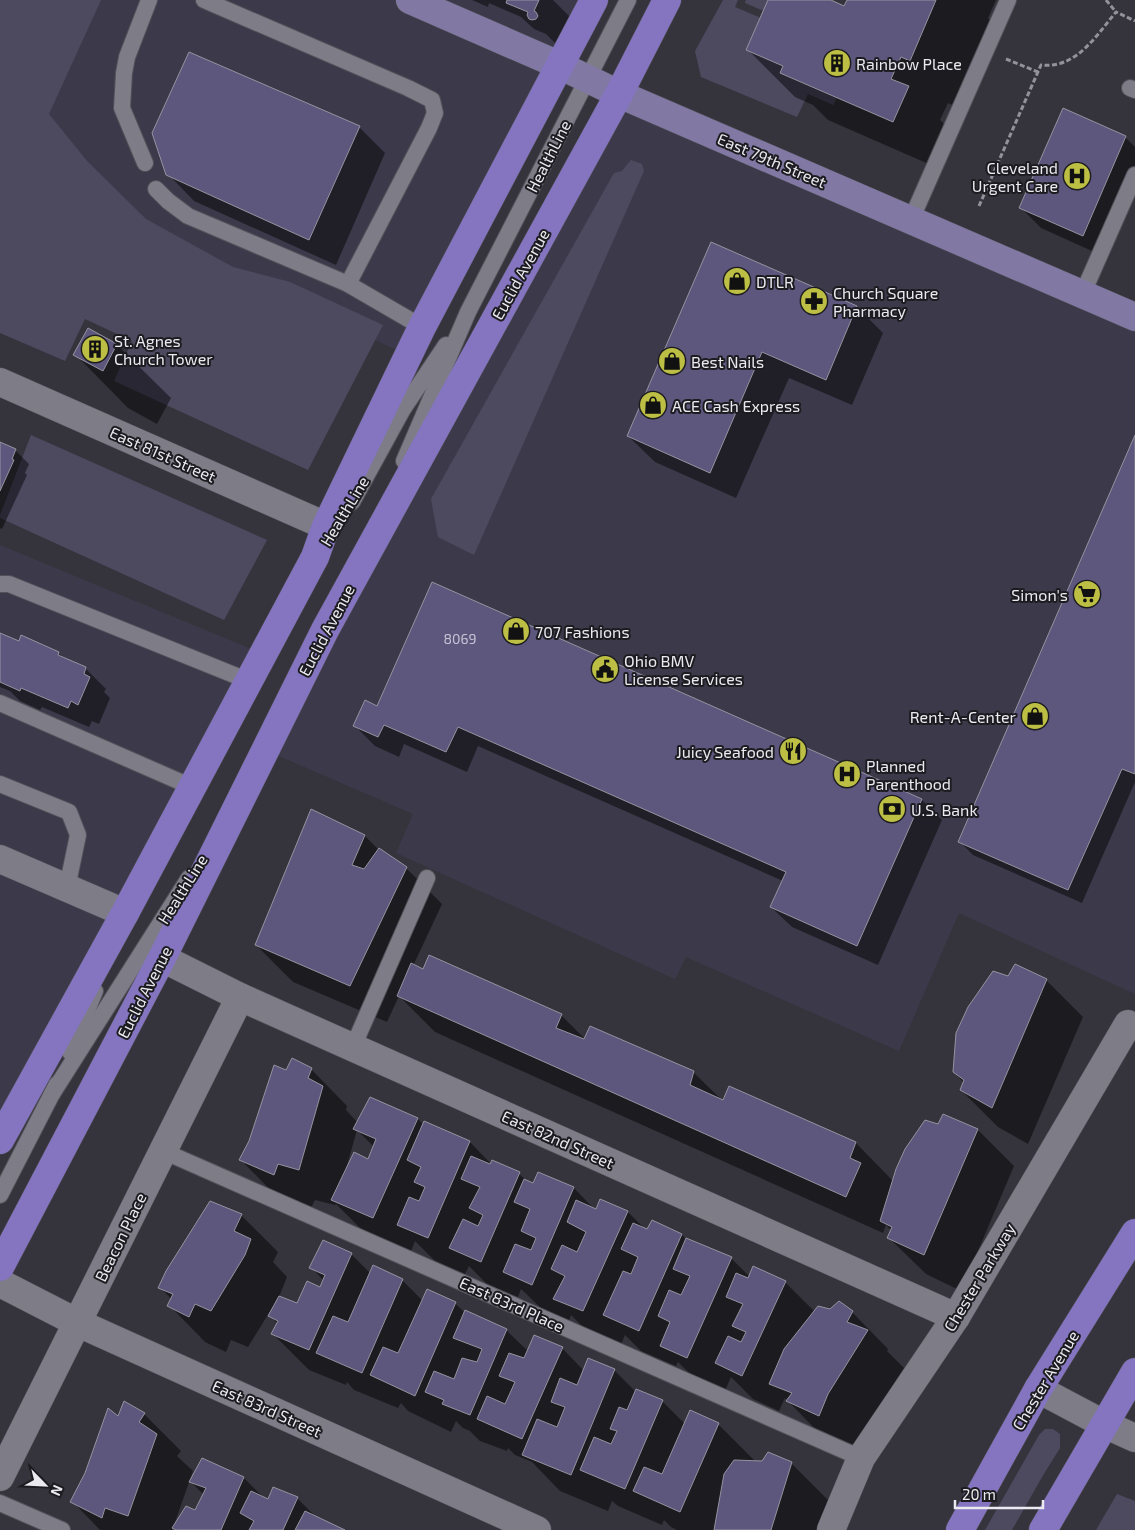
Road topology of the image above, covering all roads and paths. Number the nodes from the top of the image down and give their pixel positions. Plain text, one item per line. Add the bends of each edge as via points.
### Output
1 (149, 0) edge
2 (204, 0) edge
3 (410, 0) edge
4 (594, 0) edge
5 (628, 0) edge
6 (667, 0) edge
7 (1008, 0) edge
8 (1106, 0) edge
9 (1116, 12) junction
10 (1135, 21) edge
11 (998, 56) dead end
12 (559, 65) junction
13 (1038, 72) junction
14 (588, 78) junction
15 (619, 94) junction
16 (145, 163) dead end
17 (1135, 175) edge
18 (156, 189) dead end
19 (979, 206) dead end
20 (911, 220) junction
21 (348, 284) junction
22 (1082, 295) junction
23 (468, 312) junction
24 (1135, 317) edge
25 (422, 327) junction
26 (0, 382) edge
27 (326, 526) junction
28 (315, 557) junction
29 (358, 572) junction
30 (0, 584) edge
31 (249, 681) junction
32 (0, 702) edge
33 (0, 784) edge
34 (192, 786) junction
35 (247, 787) junction
36 (0, 859) edge
37 (427, 878) dead end
38 (67, 888) junction
39 (130, 903) junction
40 (162, 958) junction
41 (240, 997) junction
42 (1128, 1024) dead end
43 (353, 1048) junction
44 (52, 1094) junction
45 (2, 1132) edge
46 (163, 1151) junction
47 (0, 1195) edge
48 (1135, 1233) edge
49 (0, 1268) edge
50 (0, 1283) edge
51 (956, 1317) junction
52 (78, 1322) junction
53 (1135, 1372) edge
54 (1038, 1389) junction
55 (1104, 1424) junction
56 (1135, 1438) edge
57 (861, 1458) junction
58 (0, 1477) edge
59 (0, 1503) edge
60 (62, 1530) edge
61 (537, 1530) edge
62 (831, 1530) edge
63 (960, 1530) edge
64 (1043, 1530) edge

1 - 16 lane via 127,57 122,108
2 - 21 lane via 432,100 435,113 430,128
3 - 12 main road, East 79th Street
4 - 12 main road
5 - 14 lane, HealthLine
6 - 15 main road, Euclid Avenue
7 - 20 lane
8 - 9 path
9 - 10 path
9 - 13 path via 1079,54 1058,64 1042,65
11 - 13 path
12 - 14 main road, East 79th Street
12 - 25 main road
13 - 19 path
14 - 15 main road, East 79th Street
14 - 23 lane, HealthLine
15 - 20 main road, East 79th Street
15 - 29 main road, Euclid Avenue
17 - 22 lane
18 - 21 lane via 188,216
20 - 22 main road, East 79th Street
21 - 25 lane
22 - 24 main road, East 79th Street
23 - 28 lane, HealthLine via 403,409 333,535
23 - 29 lane, HealthLine
25 - 27 main road
26 - 27 street, East 81st Street
27 - 28 main road
28 - 31 main road
29 - 35 main road, Euclid Avenue via 325,630
30 - 31 lane via 9,584
31 - 34 main road
32 - 34 lane
33 - 38 lane via 69,812 78,835
34 - 39 main road
35 - 40 main road, Euclid Avenue
35 - 44 lane, HealthLine
36 - 38 street
37 - 43 lane
38 - 39 street
39 - 44 lane, HealthLine
39 - 45 main road
40 - 41 street, East 82nd Street
40 - 49 main road, Euclid Avenue
41 - 43 street, East 82nd Street
41 - 46 street, Beacon Place
42 - 51 street, Chester Parkway
43 - 51 street, East 82nd Street
44 - 47 lane, HealthLine
46 - 52 street, Beacon Place
46 - 57 lane, East 83rd Place
48 - 54 main road, Chester Avenue
50 - 52 street, East 83rd Street
51 - 57 street, Chester Parkway
52 - 58 street, Beacon Place
52 - 61 street, East 83rd Street
53 - 55 main road
54 - 55 street
54 - 63 main road, Chester Avenue
55 - 56 street
55 - 64 main road
57 - 62 street, Chester Parkway
59 - 60 lane

